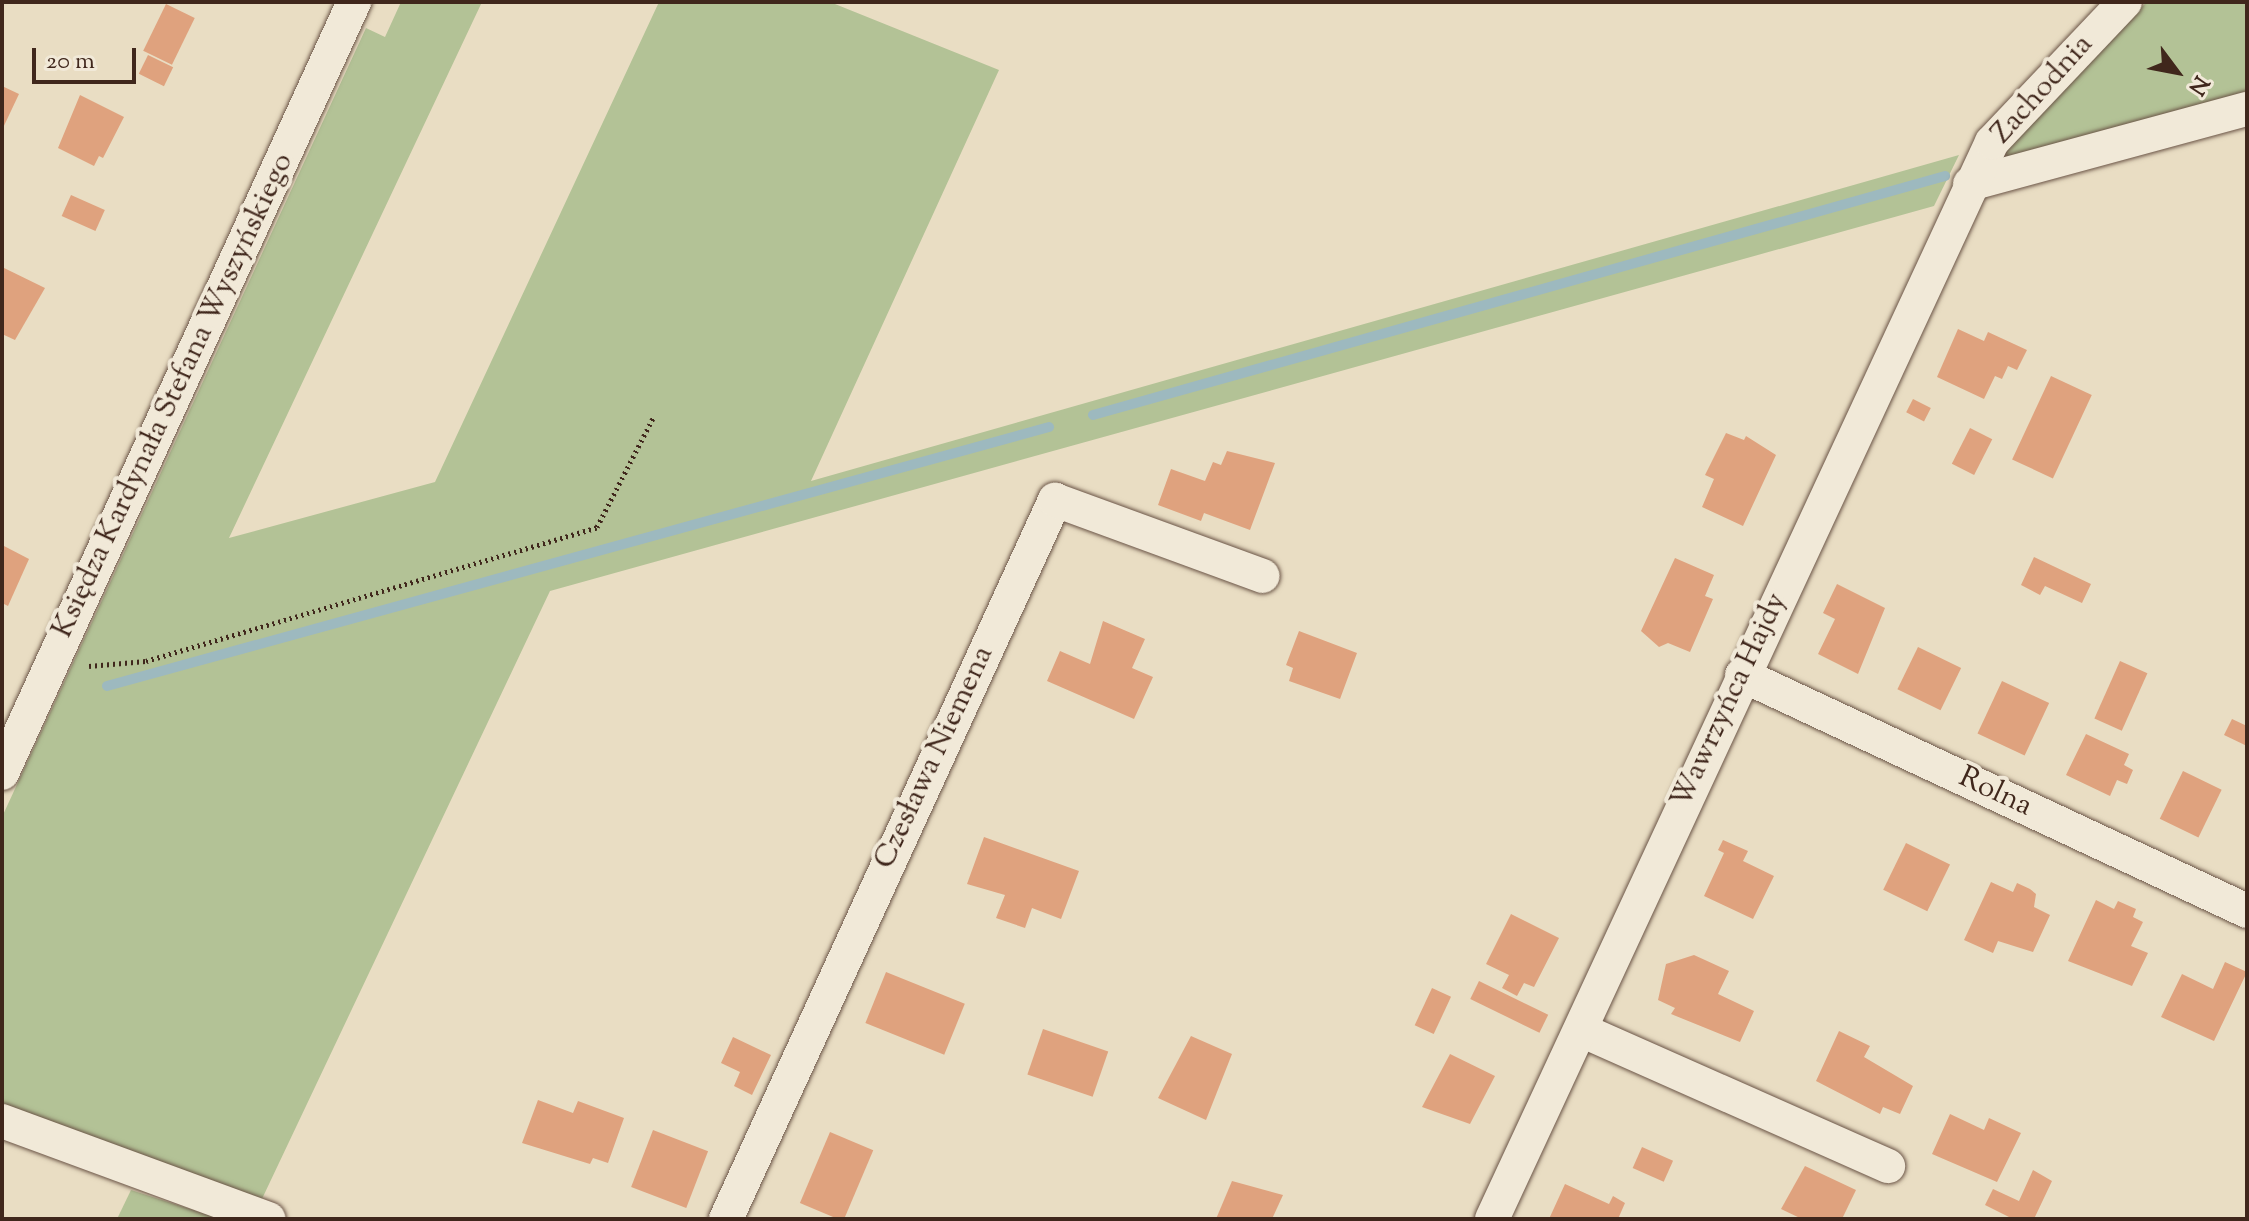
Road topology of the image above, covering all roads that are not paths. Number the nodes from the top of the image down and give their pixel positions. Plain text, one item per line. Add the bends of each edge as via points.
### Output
1 (2125, 2) edge
2 (350, 10) edge
3 (2247, 109) edge
4 (1970, 184) junction
5 (1263, 576) dead end
6 (1742, 675) junction
7 (2, 773) edge
8 (2247, 911) edge
9 (1581, 1030) junction
10 (2, 1121) edge
11 (1888, 1166) dead end
12 (269, 1219) edge
13 (726, 1219) edge
14 (1492, 1219) edge

1 - 4 street, Zachodnia via 2008,120
2 - 7 street, Księdza Kardynała Stefana Wyszyńskiego
3 - 4 street
4 - 6 street, Wawrzyńca Hajdy
5 - 13 street, Czesława Niemena via 1055,500
6 - 8 street, Rolna
6 - 9 street, Wawrzyńca Hajdy
9 - 11 street
9 - 14 street, Wawrzyńca Hajdy
10 - 12 street

